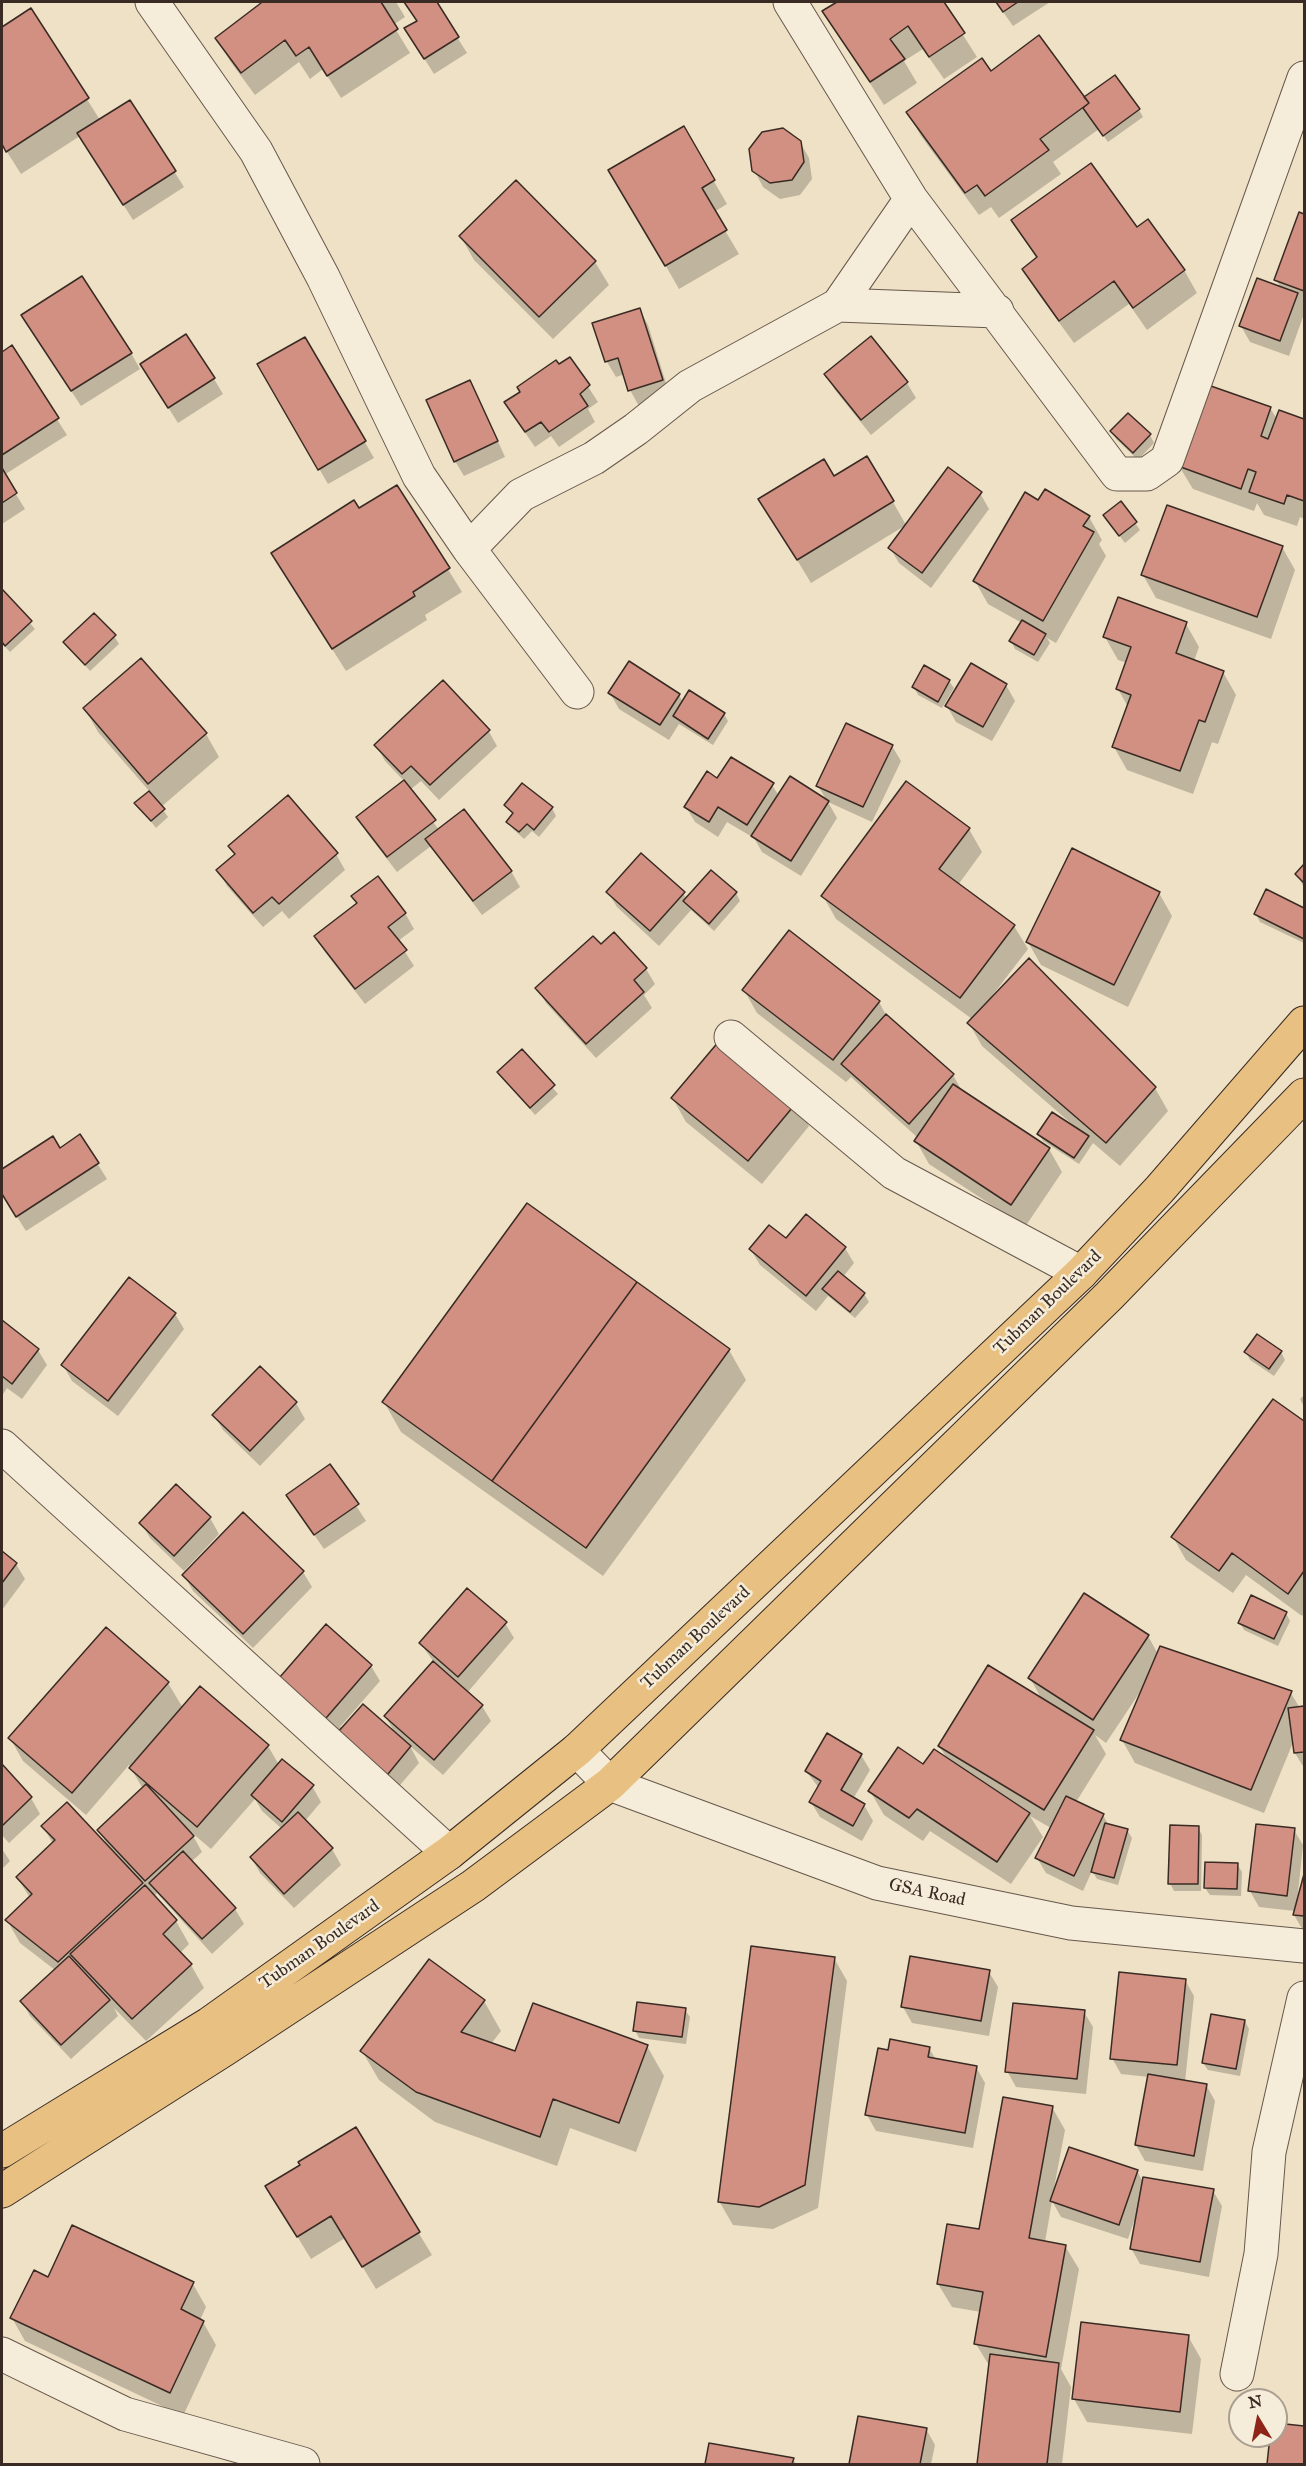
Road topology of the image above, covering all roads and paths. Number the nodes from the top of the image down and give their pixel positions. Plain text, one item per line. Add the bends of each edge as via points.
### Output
1 (152, 2) edge
2 (790, 2) edge
3 (1303, 85) edge
4 (911, 199) junction
5 (838, 305) junction
6 (997, 311) junction
7 (469, 549) junction
8 (577, 692) dead end
9 (1305, 1023) edge
10 (730, 1037) dead end
11 (1305, 1095) edge
12 (1081, 1273) junction
13 (5, 1459) edge
14 (577, 1750) junction
15 (610, 1784) junction
16 (449, 1853) junction
17 (1305, 1946) edge
18 (1305, 1998) edge
19 (2, 2151) edge
20 (2, 2192) edge
21 (2, 2354) edge
22 (1238, 2374) dead end
23 (303, 2464) edge

1 - 7 street via 256,151 323,277 419,476
2 - 4 street
3 - 6 street via 1167,459 1148,474 1117,474
4 - 5 street
4 - 6 street
5 - 6 street
5 - 7 street via 690,386 594,458 521,495
7 - 8 street
9 - 12 highway, Tubman Boulevard
10 - 12 street via 894,1173
11 - 15 highway, Tubman Boulevard via 1109,1296
12 - 14 highway, Tubman Boulevard
13 - 16 street
14 - 15 street, GSA Road
14 - 16 highway, Tubman Boulevard
15 - 17 street, GSA Road via 877,1883 1071,1923
15 - 20 highway, Tubman Boulevard via 473,1886
16 - 19 highway, Tubman Boulevard via 208,2024
18 - 22 street via 1269,2152 1262,2254
21 - 23 street via 125,2414

